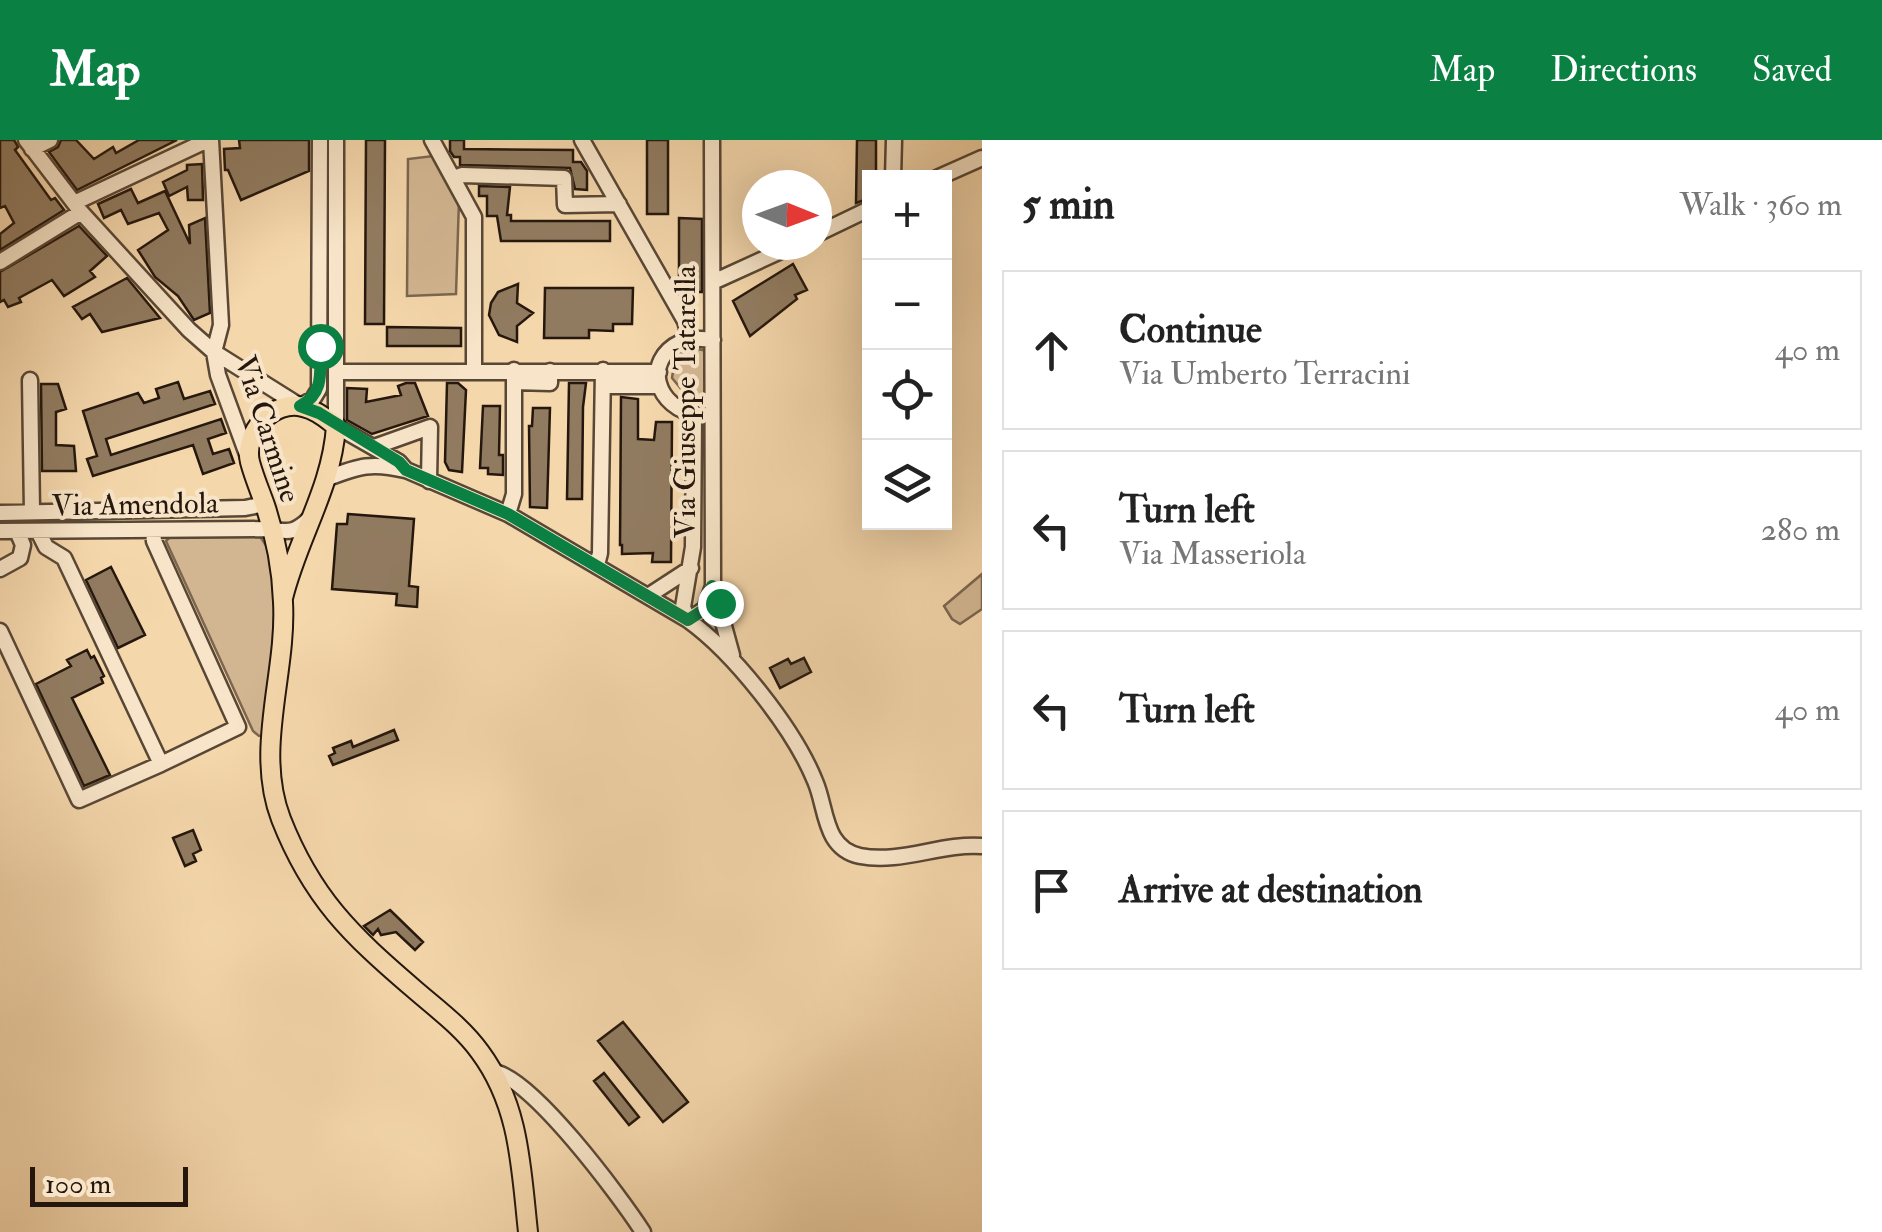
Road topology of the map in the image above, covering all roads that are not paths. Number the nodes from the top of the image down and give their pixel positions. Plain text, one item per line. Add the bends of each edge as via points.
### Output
1 (50, 140) edge
2 (320, 140) edge
3 (336, 140) edge
4 (432, 140) edge
5 (582, 140) edge
6 (712, 140) edge
7 (894, 140) edge
8 (212, 141) edge
9 (29, 144) edge
10 (982, 158) edge
11 (893, 170) edge
12 (952, 171) edge
13 (454, 178) junction
14 (619, 204) junction
15 (78, 207) junction
16 (862, 212) edge
17 (832, 227) edge
18 (762, 260) edge
19 (0, 262) edge
20 (714, 282) junction
21 (690, 339) junction
22 (713, 340) junction
23 (214, 352) junction
24 (474, 370) junction
25 (336, 372) junction
26 (514, 376) junction
27 (603, 378) junction
28 (659, 379) junction
29 (30, 380) dead end
30 (300, 406) junction
31 (713, 411) junction
32 (694, 415) junction
33 (336, 426) junction
34 (374, 447) junction
35 (248, 458) junction
36 (406, 470) junction
37 (328, 478) junction
38 (429, 481) junction
39 (265, 504) junction
40 (32, 512) junction
41 (0, 513) edge
42 (508, 514) junction
43 (311, 516) junction
44 (271, 529) junction
45 (17, 530) junction
46 (0, 531) edge
47 (153, 531) junction
48 (39, 533) junction
49 (712, 559) junction
50 (692, 562) junction
51 (597, 564) junction
52 (0, 569) edge
53 (712, 586) junction
54 (648, 596) junction
55 (283, 598) junction
56 (688, 620) junction
57 (0, 630) edge
58 (733, 661) junction
59 (161, 764) junction
60 (982, 831) edge
61 (977, 845) edge
62 (492, 1072) junction
63 (528, 1232) edge
64 (642, 1232) edge

1 - 9 street
2 - 30 street via 319,388
3 - 25 street
4 - 13 street
5 - 14 street
6 - 20 street, Via Giuseppe Tatarella
7 - 11 street
8 - 15 street
8 - 23 street via 221,326
9 - 15 street, Via Carmine
10 - 12 street
13 - 14 street via 564,178 565,205
13 - 24 street via 474,218
14 - 21 street
15 - 19 street
15 - 23 street, Via Carmine
16 - 17 street
18 - 20 street
20 - 22 street, Via Giuseppe Tatarella
21 - 22 street
21 - 28 street via 665,356
22 - 31 street, Via Giuseppe Tatarella
23 - 30 street
23 - 35 street, Via Carmine
24 - 25 street
24 - 26 street
25 - 33 street
26 - 27 street via 550,371
26 - 42 street via 514,499
27 - 28 street
27 - 51 street
28 - 32 street via 666,401
29 - 40 street
30 - 33 main road
30 - 35 main road via 262,420
31 - 32 street
31 - 49 street, Via Giuseppe Tatarella
32 - 50 street
33 - 34 street
33 - 37 main road
34 - 36 street
34 - 38 street via 430,427
35 - 39 main road, Via Carmine
36 - 37 street via 378,464
36 - 38 street
37 - 43 main road
38 - 42 street
39 - 40 street, Via Amendola
39 - 44 main road, Via Carmine
40 - 41 street, Via Amendola
42 - 51 street
43 - 44 street via 288,533
43 - 55 main road, Via Carmine
44 - 47 street, Via Amendola
44 - 55 main road, Via Carmine
45 - 46 street, Via Amendola
45 - 48 street, Via Amendola
45 - 52 street via 20,558
47 - 48 street, Via Amendola
47 - 59 street via 238,727
48 - 59 street via 64,558
49 - 50 street
49 - 53 street, Via Giuseppe Tatarella
50 - 54 street
50 - 56 street via 683,597
51 - 54 street
53 - 56 street via 705,609
53 - 58 street, Via Giuseppe Tatarella
54 - 56 street
55 - 62 main road via 268,765 302,867 328,908 465,1034
56 - 58 street
57 - 59 street via 79,800
58 - 61 street via 808,764 826,824 843,849 898,857
60 - 61 street
62 - 63 main road via 520,1149
62 - 64 street via 518,1082 568,1134

